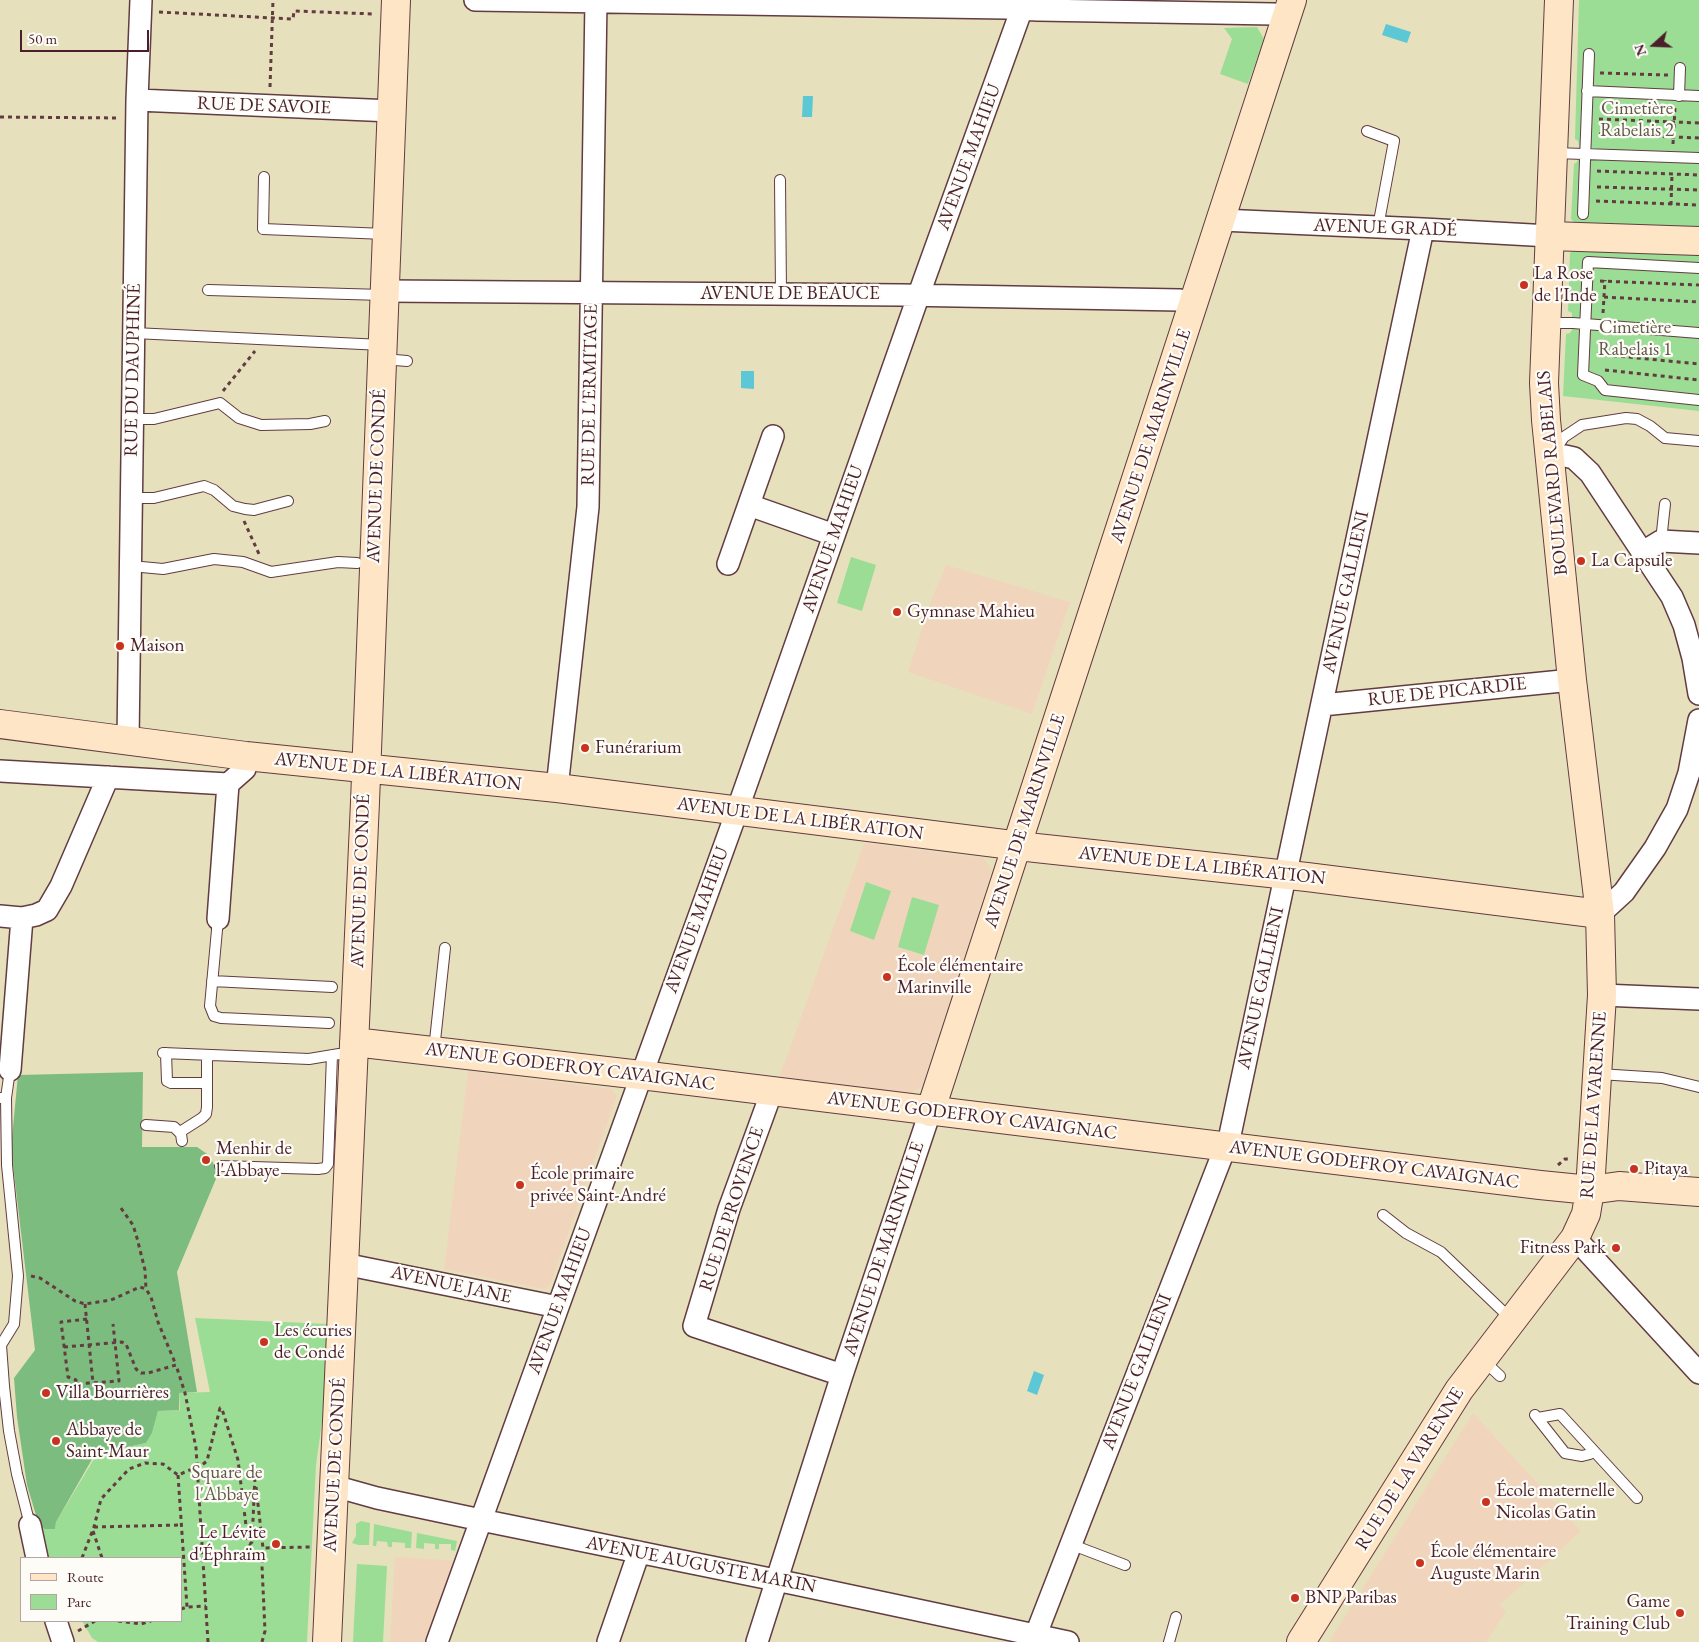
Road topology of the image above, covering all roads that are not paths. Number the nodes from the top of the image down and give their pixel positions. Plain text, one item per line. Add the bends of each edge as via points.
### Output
1 (475, 0) edge
2 (1559, 0) edge
3 (596, 1) edge
4 (1024, 4) edge
5 (141, 6) edge
6 (390, 7) edge
7 (1289, 8) edge
8 (1588, 54) dead end
9 (1680, 72) road end
10 (1587, 92) junction
11 (1679, 96) junction
12 (1699, 96) edge
13 (133, 109) junction
14 (392, 111) junction
15 (1367, 131) dead end
16 (1553, 153) junction
17 (1585, 154) junction
18 (1699, 158) edge
19 (264, 177) dead end
20 (780, 180) dead end
21 (1583, 214) dead end
22 (1221, 220) junction
23 (1378, 227) junction
24 (1423, 229) junction
25 (386, 234) junction
26 (1550, 236) junction
27 (1699, 241) edge
28 (1699, 268) edge
29 (208, 290) dead end
30 (592, 292) junction
31 (385, 293) junction
32 (781, 294) junction
33 (919, 295) junction
34 (1194, 303) junction
35 (1546, 323) junction
36 (1585, 324) junction
37 (134, 333) junction
38 (1699, 333) edge
39 (390, 355) junction
40 (1699, 400) edge
41 (133, 419) junction
42 (325, 421) dead end
43 (773, 436) dead end
44 (1699, 442) edge
45 (1550, 458) junction
46 (132, 498) junction
47 (288, 502) dead end
48 (1664, 504) dead end
49 (748, 505) junction
50 (834, 535) junction
51 (1661, 541) junction
52 (1699, 543) edge
53 (1643, 552) junction
54 (357, 563) dead end
55 (728, 564) dead end
56 (131, 566) junction
57 (1696, 658) edge
58 (1572, 680) junction
59 (1699, 694) edge
60 (1322, 705) junction
61 (1699, 720) edge
62 (0, 724) edge
63 (128, 740) junction
64 (246, 756) junction
65 (365, 769) junction
66 (0, 771) edge
67 (108, 777) junction
68 (228, 784) junction
69 (557, 788) junction
70 (737, 811) junction
71 (1018, 846) junction
72 (1286, 874) junction
73 (1600, 914) junction
74 (0, 916) edge
75 (22, 918) junction
76 (218, 918) joint
77 (445, 948) dead end
78 (212, 981) junction
79 (332, 987) dead end
80 (1602, 995) junction
81 (1699, 999) edge
82 (329, 1022) dead end
83 (345, 1051) junction
84 (434, 1052) junction
85 (207, 1055) junction
86 (10, 1070) joint
87 (1597, 1074) junction
88 (640, 1075) junction
89 (207, 1083) junction
90 (1699, 1087) edge
91 (772, 1091) junction
92 (3, 1098) edge
93 (930, 1112) junction
94 (146, 1126) dead end
95 (1225, 1147) junction
96 (220, 1166) dead end
97 (1590, 1190) junction
98 (1699, 1192) edge
99 (1383, 1214) dead end
100 (1575, 1238) junction
101 (344, 1264) junction
102 (558, 1308) junction
103 (1512, 1321) junction
104 (1699, 1373) edge
105 (842, 1375) junction
106 (4, 1433) edge
107 (1590, 1454) dead end
108 (334, 1486) junction
109 (1637, 1498) dead end
110 (481, 1520) junction
111 (30, 1525) joint
112 (1070, 1544) junction
113 (639, 1552) junction
114 (37, 1557) edge
115 (1125, 1565) dead end
116 (777, 1580) junction
117 (1176, 1617) dead end
118 (57, 1622) edge
119 (70, 1637) edge
120 (1034, 1638) edge
121 (327, 1642) edge
122 (437, 1642) edge
123 (608, 1642) edge
124 (757, 1642) edge
125 (1068, 1642) edge
126 (1169, 1642) edge
127 (1301, 1642) edge

1 - 3 street
2 - 16 main road, BOULEVARD RABELAIS
3 - 4 street
3 - 30 street, RUE DE L'ERMITAGE
4 - 7 street via 1274,14
4 - 33 street, AVENUE MAHIEU
5 - 13 street, RUE DU DAUPHINÉ
6 - 14 main road, AVENUE DE CONDÉ
7 - 22 main road, AVENUE DE MARINVILLE
8 - 10 lane
9 - 11 lane
10 - 11 lane
10 - 17 lane
11 - 12 lane
13 - 14 street, RUE DE SAVOIE
13 - 37 street, RUE DU DAUPHINÉ
14 - 25 main road, AVENUE DE CONDÉ
15 - 23 lane via 1394,141
16 - 17 lane
16 - 26 main road, BOULEVARD RABELAIS
17 - 18 lane
17 - 21 lane
19 - 25 lane via 263,230
20 - 32 lane
22 - 23 street, AVENUE GRADÉ
22 - 34 main road, AVENUE DE MARINVILLE
23 - 24 street, AVENUE GRADÉ
24 - 26 street, AVENUE GRADÉ
24 - 60 street, AVENUE GALLIENI
25 - 31 main road, AVENUE DE CONDÉ
26 - 27 main road
26 - 35 main road, BOULEVARD RABELAIS
28 - 36 lane via 1588,262
29 - 31 lane
30 - 31 street, AVENUE DE BEAUCE
30 - 32 street, AVENUE DE BEAUCE
30 - 69 street, RUE DE L'ERMITAGE via 588,507
31 - 39 main road, AVENUE DE CONDÉ
32 - 33 street, AVENUE DE BEAUCE
33 - 34 street, AVENUE DE BEAUCE via 1180,300
33 - 50 street, AVENUE MAHIEU
34 - 71 main road, AVENUE DE MARINVILLE
35 - 36 lane
35 - 45 main road, BOULEVARD RABELAIS via 1544,383
36 - 38 lane
36 - 40 lane via 1582,375 1598,382 1606,390
37 - 39 lane via 265,339
37 - 41 street, RUE DU DAUPHINÉ
39 - 65 main road, AVENUE DE CONDÉ
41 - 42 lane via 154,419 220,403 239,418 262,425
41 - 46 street, RUE DU DAUPHINÉ
43 - 49 street
44 - 45 lane via 1665,438 1637,419 1626,418 1582,425 1564,438
45 - 53 street via 1565,456 1580,462
45 - 58 main road, BOULEVARD RABELAIS
46 - 47 lane via 154,498 204,486 238,507 254,510
46 - 56 street, RUE DU DAUPHINÉ
48 - 51 lane
49 - 50 street
49 - 55 street
50 - 70 street, AVENUE MAHIEU
51 - 52 street
51 - 53 street
53 - 57 street via 1672,597
54 - 56 lane via 338,562 271,572 243,562 214,559 162,568
56 - 63 street, RUE DU DAUPHINÉ
57 - 59 street
58 - 60 street, RUE DE PICARDIE
58 - 73 main road, BOULEVARD RABELAIS
60 - 72 street, AVENUE GALLIENI
61 - 73 street via 1678,809 1624,892
62 - 63 main road, AVENUE DE LA LIBÉRATION
63 - 64 main road, AVENUE DE LA LIBÉRATION
64 - 65 main road, AVENUE DE LA LIBÉRATION
64 - 68 street via 244,769
65 - 69 main road, AVENUE DE LA LIBÉRATION
65 - 83 main road, AVENUE DE CONDÉ
66 - 67 street
67 - 68 street
67 - 75 street via 61,886 47,910
68 - 76 street
69 - 70 main road, AVENUE DE LA LIBÉRATION
70 - 71 main road, AVENUE DE LA LIBÉRATION
70 - 88 street, AVENUE MAHIEU
71 - 72 main road, AVENUE DE LA LIBÉRATION
71 - 93 main road, AVENUE DE MARINVILLE
72 - 73 main road, AVENUE DE LA LIBÉRATION
72 - 95 street, AVENUE GALLIENI
73 - 80 main road, RUE DE LA VARENNE
74 - 75 street
75 - 86 street
76 - 78 lane
77 - 84 lane
78 - 79 lane
78 - 82 lane via 210,1006 214,1016
80 - 81 street
80 - 87 main road, RUE DE LA VARENNE
83 - 84 main road, AVENUE GODEFROY CAVAIGNAC
83 - 85 lane via 309,1059
83 - 96 lane via 325,1168
83 - 101 main road, AVENUE DE CONDÉ
84 - 88 main road, AVENUE GODEFROY CAVAIGNAC
85 - 89 lane
85 - 89 lane via 164,1053 167,1081
86 - 92 lane
87 - 90 lane via 1662,1078
87 - 97 main road, RUE DE LA VARENNE
88 - 91 main road, AVENUE GODEFROY CAVAIGNAC
88 - 102 street, AVENUE MAHIEU
89 - 94 lane via 206,1114 181,1137 174,1127
91 - 93 main road, AVENUE GODEFROY CAVAIGNAC
91 - 105 street, RUE DE PROVENCE via 729,1209 694,1326
92 - 106 lane via 18,1276 14,1324 1,1345
93 - 95 main road, AVENUE GODEFROY CAVAIGNAC
93 - 105 street, AVENUE DE MARINVILLE
95 - 97 main road, AVENUE GODEFROY CAVAIGNAC
95 - 112 street, AVENUE GALLIENI
97 - 98 main road, AVENUE GODEFROY CAVAIGNAC via 1619,1186
97 - 100 main road, RUE DE LA VARENNE via 1586,1214
99 - 103 lane via 1406,1233 1441,1252
100 - 103 main road, RUE DE LA VARENNE
100 - 104 street
101 - 102 street, AVENUE JANE
101 - 108 main road, AVENUE DE CONDÉ
102 - 110 street, AVENUE MAHIEU
103 - 127 main road, RUE DE LA VARENNE via 1491,1368 1459,1390
105 - 116 street, AVENUE DE MARINVILLE
106 - 111 lane
107 - 109 lane via 1565,1453 1536,1417 1560,1414
108 - 110 street, AVENUE AUGUSTE MARIN
108 - 121 main road, AVENUE DE CONDÉ
110 - 113 street, AVENUE AUGUSTE MARIN
110 - 122 street, AVENUE MAHIEU
111 - 114 street
112 - 115 lane
112 - 120 street, AVENUE GALLIENI
113 - 116 street, AVENUE AUGUSTE MARIN
113 - 123 street
116 - 120 street, AVENUE AUGUSTE MARIN
116 - 124 street, AVENUE DE MARINVILLE
117 - 126 lane
118 - 119 street
120 - 125 street, AVENUE AUGUSTE MARIN

